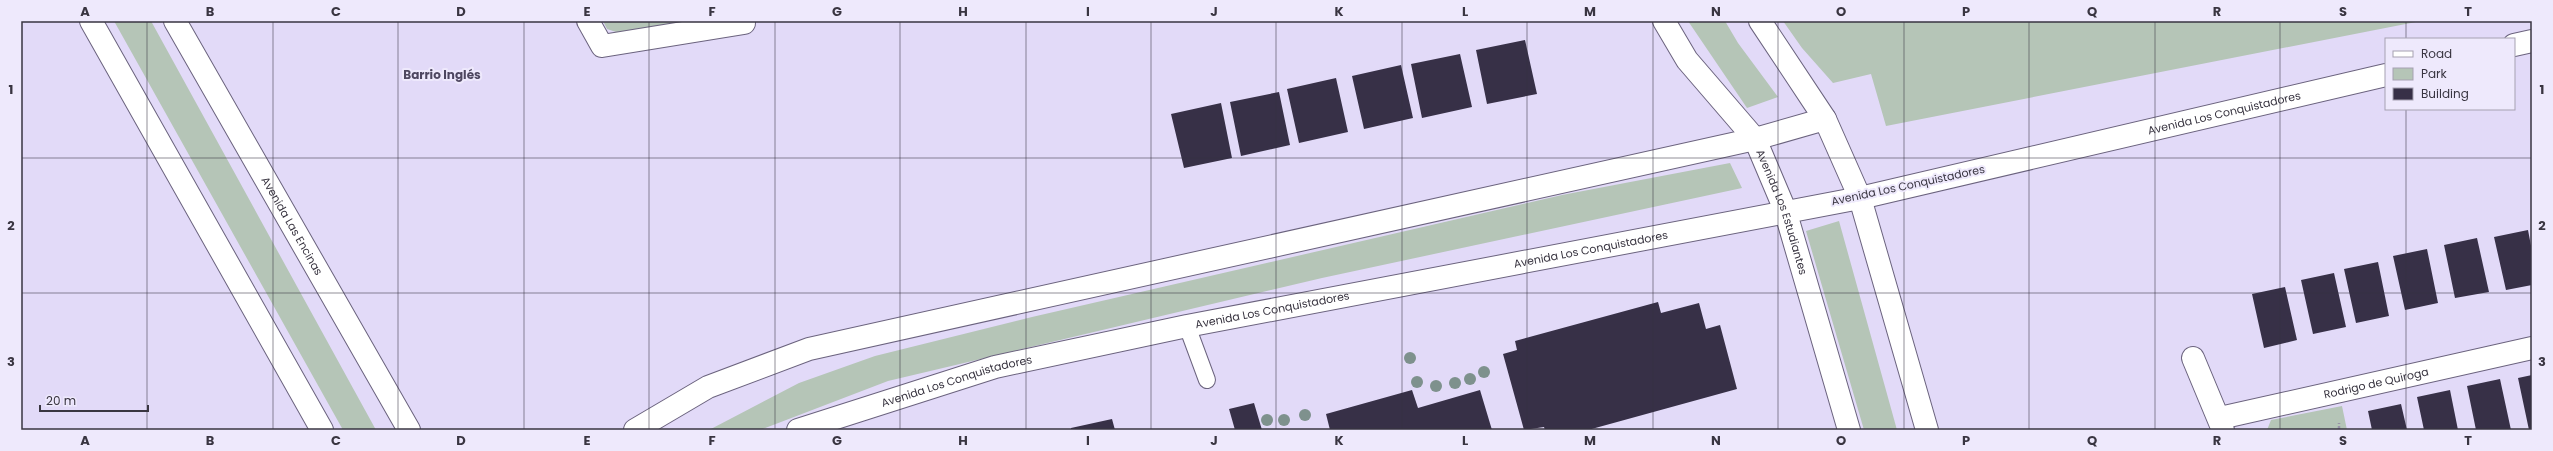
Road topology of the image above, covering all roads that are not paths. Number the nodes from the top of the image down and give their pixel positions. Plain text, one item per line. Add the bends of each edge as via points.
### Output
1 (91, 21) edge
2 (175, 21) edge
3 (588, 21) edge
4 (743, 21) edge
5 (1664, 21) edge
6 (1760, 21) edge
7 (2532, 40) edge
8 (2515, 45) edge
9 (2385, 75) edge
10 (1826, 119) junction
11 (1755, 140) junction
12 (1860, 198) junction
13 (1785, 210) junction
14 (1187, 326) junction
15 (2532, 348) edge
16 (2193, 358) dead end
17 (1207, 380) dead end
18 (2222, 424) edge
19 (647, 427) edge
20 (806, 428) edge
21 (322, 430) edge
22 (409, 430) edge
23 (1849, 430) edge
24 (1927, 430) edge

1 - 21 street
2 - 22 street, Avenida Las Encinas
3 - 4 street via 602,46 744,23
5 - 11 street, Avenida Los Estudiantes via 1687,60
6 - 10 street
7 - 8 street
9 - 12 street, Avenida Los Conquistadores
10 - 11 street
10 - 12 street
11 - 13 street, Avenida Los Estudiantes
11 - 19 street via 809,349 708,387
12 - 13 street, Avenida Los Conquistadores
12 - 24 street
13 - 14 street, Avenida Los Conquistadores via 1416,284
13 - 23 street, Avenida Los Estudiantes
14 - 17 lane
14 - 20 street, Avenida Los Conquistadores via 995,367
15 - 18 street, Rodrigo de Quiroga
16 - 18 street

